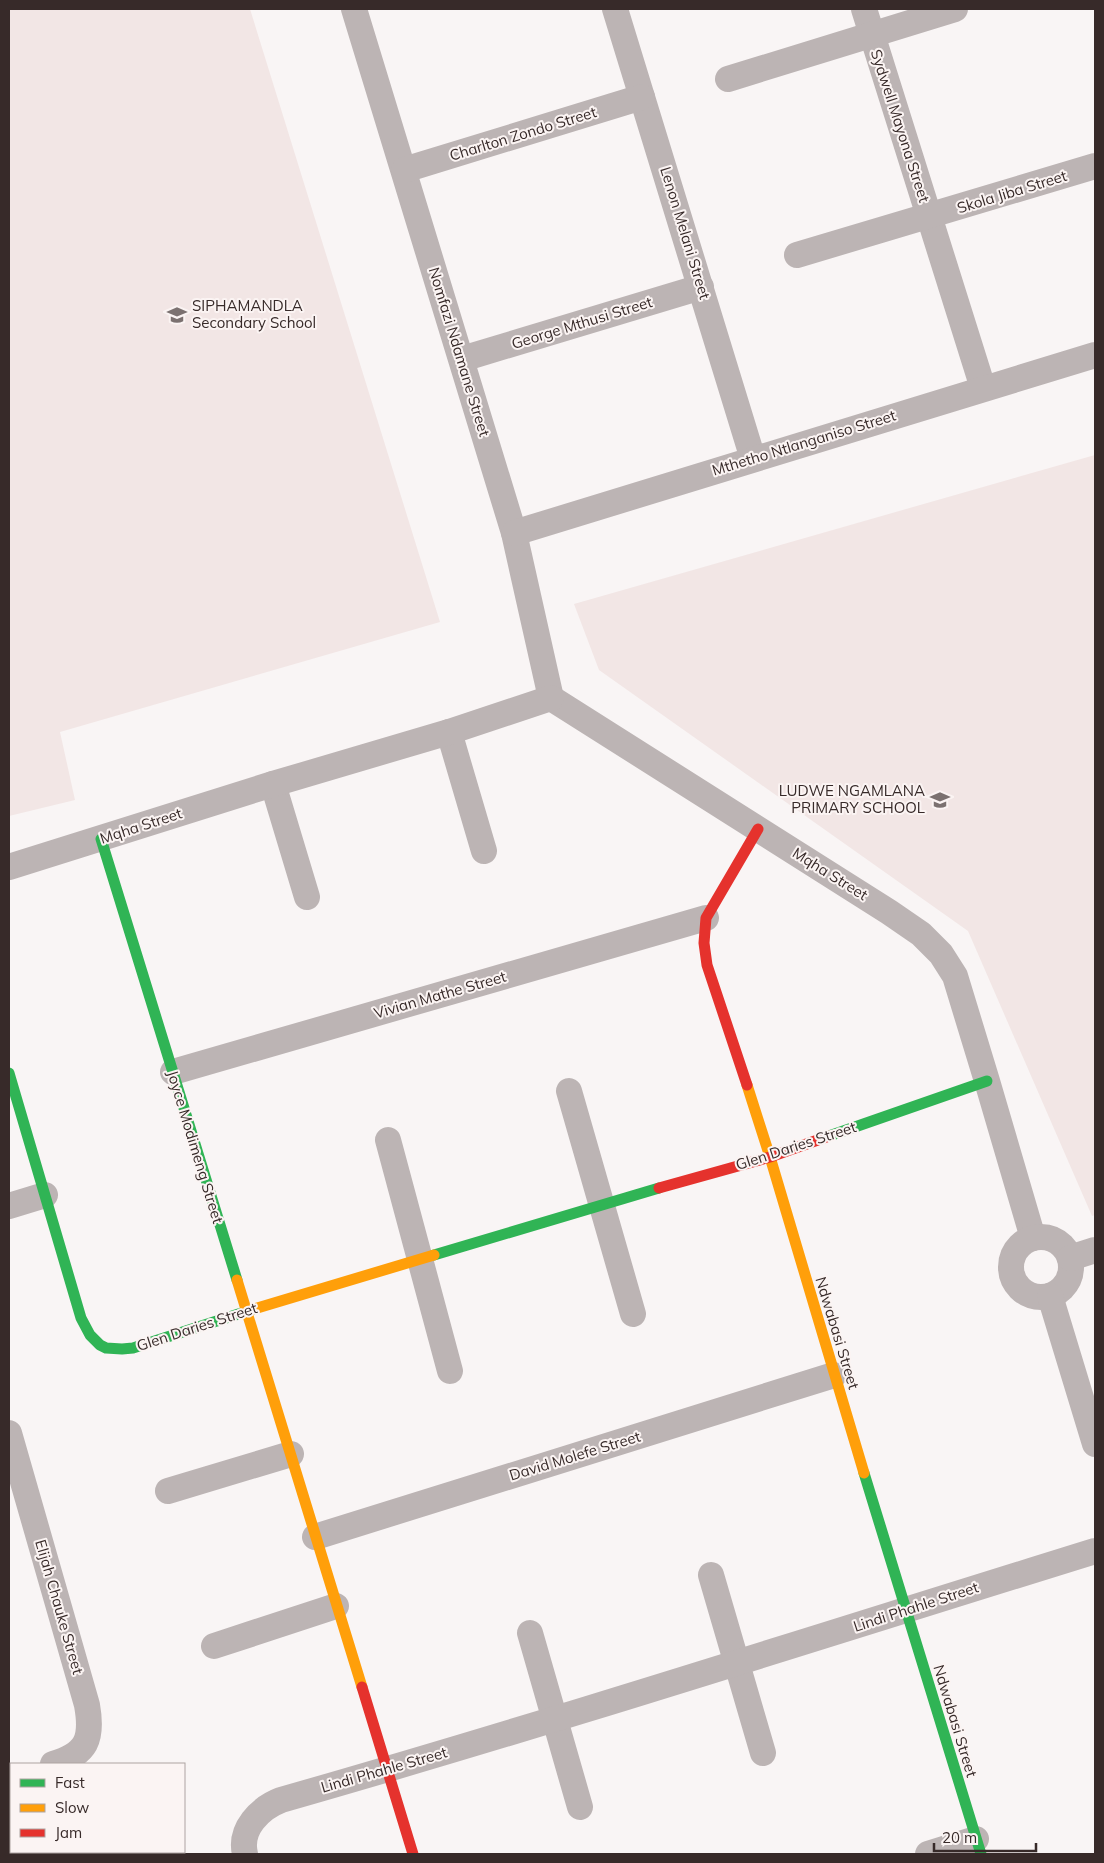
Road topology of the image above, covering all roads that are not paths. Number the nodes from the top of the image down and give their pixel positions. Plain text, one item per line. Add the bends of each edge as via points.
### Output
1 (354, 9) edge
2 (615, 9) edge
3 (864, 9) edge
4 (955, 9) edge
5 (871, 36) junction
6 (728, 80) dead end
7 (642, 97) junction
8 (1095, 166) edge
9 (404, 170) junction
10 (929, 217) junction
11 (797, 255) dead end
12 (701, 287) junction
13 (1095, 355) edge
14 (462, 359) junction
15 (983, 388) junction
16 (753, 459) junction
17 (514, 533) junction
18 (551, 698) junction
19 (450, 732) junction
20 (273, 784) junction
21 (758, 830) junction
22 (101, 839) junction
23 (484, 851) dead end
24 (9, 867) edge
25 (307, 897) dead end
26 (706, 918) junction
27 (173, 1072) junction
28 (9, 1073) edge
29 (988, 1081) junction
30 (569, 1091) dead end
31 (388, 1140) dead end
32 (770, 1157) junction
33 (45, 1195) junction
34 (602, 1204) junction
35 (9, 1206) edge
36 (1033, 1238) junction
37 (1095, 1250) edge
38 (1070, 1258) junction
39 (420, 1259) junction
40 (1050, 1296) junction
41 (246, 1312) junction
42 (634, 1314) dead end
43 (450, 1371) dead end
44 (834, 1376) junction
45 (9, 1434) edge
46 (1095, 1444) edge
47 (291, 1454) junction
48 (168, 1491) dead end
49 (315, 1537) junction
50 (1095, 1551) edge
51 (710, 1575) dead end
52 (336, 1606) junction
53 (906, 1610) junction
54 (530, 1633) dead end
55 (214, 1646) dead end
56 (736, 1664) junction
57 (556, 1719) junction
58 (763, 1753) dead end
59 (57, 1763) edge
60 (386, 1770) junction
61 (580, 1807) dead end
62 (978, 1847) edge
63 (245, 1854) edge
64 (413, 1854) edge
65 (928, 1854) edge

1 - 9 street, Nomfazi Ndamane Street
2 - 7 street, Lenon Melani Street
3 - 5 street, Sydwell Mayona Street
4 - 5 street
5 - 6 street, Sydwell Mayona Street
5 - 10 street, Sydwell Mayona Street
7 - 9 street, Charlton Zondo Street
7 - 12 street, Lenon Melani Street
8 - 10 street, Skola Jiba Street
9 - 14 street, Nomfazi Ndamane Street
10 - 11 street, Sydwell Mayona Street
10 - 15 street, Sydwell Mayona Street
12 - 14 street, George Mthusi Street
12 - 16 street, Lenon Melani Street
13 - 15 street, Mthetho Ntlanganiso Street
14 - 17 street, Nomfazi Ndamane Street
15 - 16 street, Mthetho Ntlanganiso Street
16 - 17 street, Mthetho Ntlanganiso Street
17 - 18 street, Nomfazi Ndamane Street
18 - 19 street, Mqha Street
18 - 21 street, Mqha Street
19 - 20 street, Mqha Street
19 - 23 street
20 - 22 street, Mqha Street
20 - 25 street
21 - 26 street, Ndwabasi Street
21 - 29 street, Mqha Street via 889,912 921,934 941,954 955,976
22 - 24 street, Mqha Street
22 - 27 street, Joyce Modimeng Street
26 - 27 street, Vivian Mathe Street
26 - 32 street, Ndwabasi Street via 704,943 707,965
27 - 41 street, Joyce Modimeng Street
28 - 33 street, Glen Daries Street
29 - 32 street, Glen Daries Street
29 - 36 street, Mqha Street
30 - 34 street
31 - 39 street
32 - 34 street, Glen Daries Street
32 - 44 street, Ndwabasi Street
33 - 35 street
33 - 41 street, Glen Daries Street via 81,1318 89,1336 101,1347 133,1348
34 - 39 street, Glen Daries Street
34 - 42 street
36 - 38 street via 1059,1243
36 - 40 street via 1014,1252 1011,1276 1026,1294
37 - 38 street
38 - 40 street via 1068,1281
39 - 41 street, Glen Daries Street
39 - 43 street
40 - 46 street
41 - 47 street, Joyce Modimeng Street
44 - 49 street, David Molefe Street
44 - 53 street, Ndwabasi Street
45 - 59 street, Elijah Chauke Street via 90,1723 82,1750
47 - 48 street
47 - 49 street, Joyce Modimeng Street
49 - 52 street, Joyce Modimeng Street
50 - 53 street, Lindi Phahle Street
51 - 56 street
52 - 55 street
52 - 60 street, Joyce Modimeng Street
53 - 56 street, Lindi Phahle Street
53 - 62 street, Ndwabasi Street
54 - 57 street
56 - 57 street, Lindi Phahle Street
56 - 58 street
57 - 60 street, Lindi Phahle Street
57 - 61 street
60 - 63 street, Lindi Phahle Street via 269,1805 250,1825
60 - 64 street, Joyce Modimeng Street
62 - 65 street

